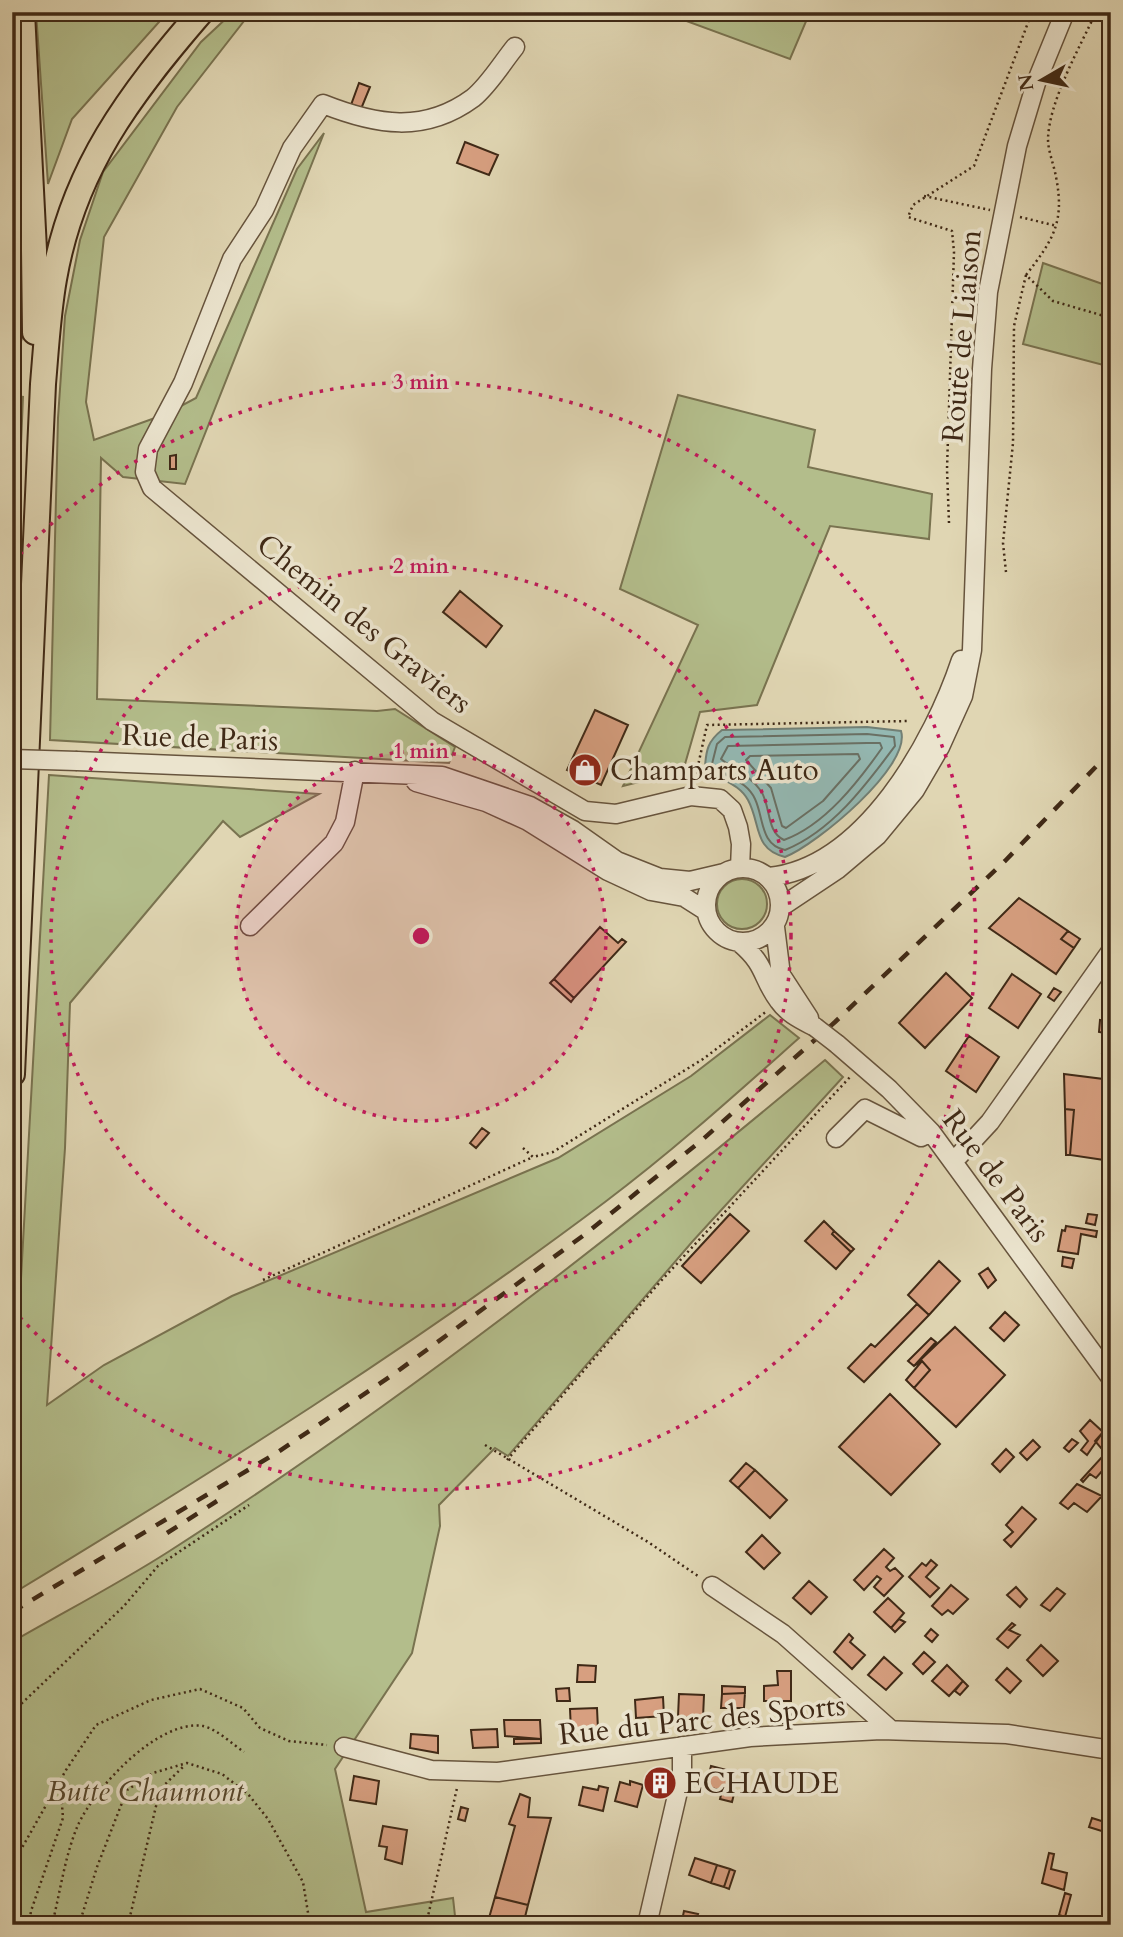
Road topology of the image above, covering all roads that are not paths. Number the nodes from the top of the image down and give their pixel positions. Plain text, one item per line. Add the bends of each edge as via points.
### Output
1 (22, 12) edge
2 (201, 12) edge
3 (1065, 12) edge
4 (515, 47) dead end
5 (43, 384) junction
6 (975, 591) junction
7 (12, 759) edge
8 (355, 771) junction
9 (386, 773) junction
10 (732, 870) junction
11 (769, 877) junction
12 (781, 907) junction
13 (706, 911) junction
14 (250, 926) dead end
15 (775, 927) junction
16 (740, 943) junction
17 (1111, 951) edge
18 (815, 1027) junction
19 (12, 1074) edge
20 (931, 1132) junction
21 (836, 1138) dead end
22 (953, 1162) junction
23 (1111, 1378) edge
24 (712, 1586) road end
25 (891, 1730) junction
26 (682, 1746) junction
27 (344, 1747) road end
28 (1111, 1750) edge
29 (647, 1925) edge

1 - 5 highway via 35,352
2 - 5 highway via 146,76 101,143 81,186 54,279
3 - 6 street, Route de Liaison via 1036,83 1002,212 984,331
4 - 10 street, Chemin des Graviers via 475,96 444,116 405,123 363,120 323,104 292,148 264,210 232,260 183,383 148,449 145,472 152,488 432,721 585,811 616,814 691,796 720,799 732,810 741,844
5 - 19 highway
6 - 11 street, Route de Liaison via 964,651 949,694 927,743 900,784 866,823 830,853 797,871
6 - 12 street, Route de Liaison via 972,650 963,696 915,790 877,836
7 - 8 street, Rue de Paris, bridge
8 - 9 street, Rue de Paris
8 - 14 street via 345,822 334,843
9 - 10 street, Rue de Paris via 442,776 492,791 573,830 617,861 660,878 690,881
9 - 13 street, Rue de Paris via 486,802 528,821 608,871 651,891 684,897
10 - 11 street via 756,869
10 - 13 street via 709,889
11 - 12 street
12 - 15 street
13 - 16 street via 716,931
15 - 16 street via 765,936
15 - 18 street, Rue de Paris via 781,975
16 - 18 street, Rue de Paris via 760,962 780,1003
17 - 22 street via 990,1122
18 - 20 street, Rue de Paris, bridge via 889,1089
20 - 21 street via 921,1137 865,1109
20 - 22 street, Rue de Paris
22 - 23 street, Rue de Paris
24 - 25 street via 783,1634
25 - 26 street, Rue du Parc des Sports via 750,1737
25 - 28 street, Rue du Parc des Sports via 1007,1734
26 - 27 street, Rue du Parc des Sports via 498,1772 430,1770
26 - 29 street via 682,1774

